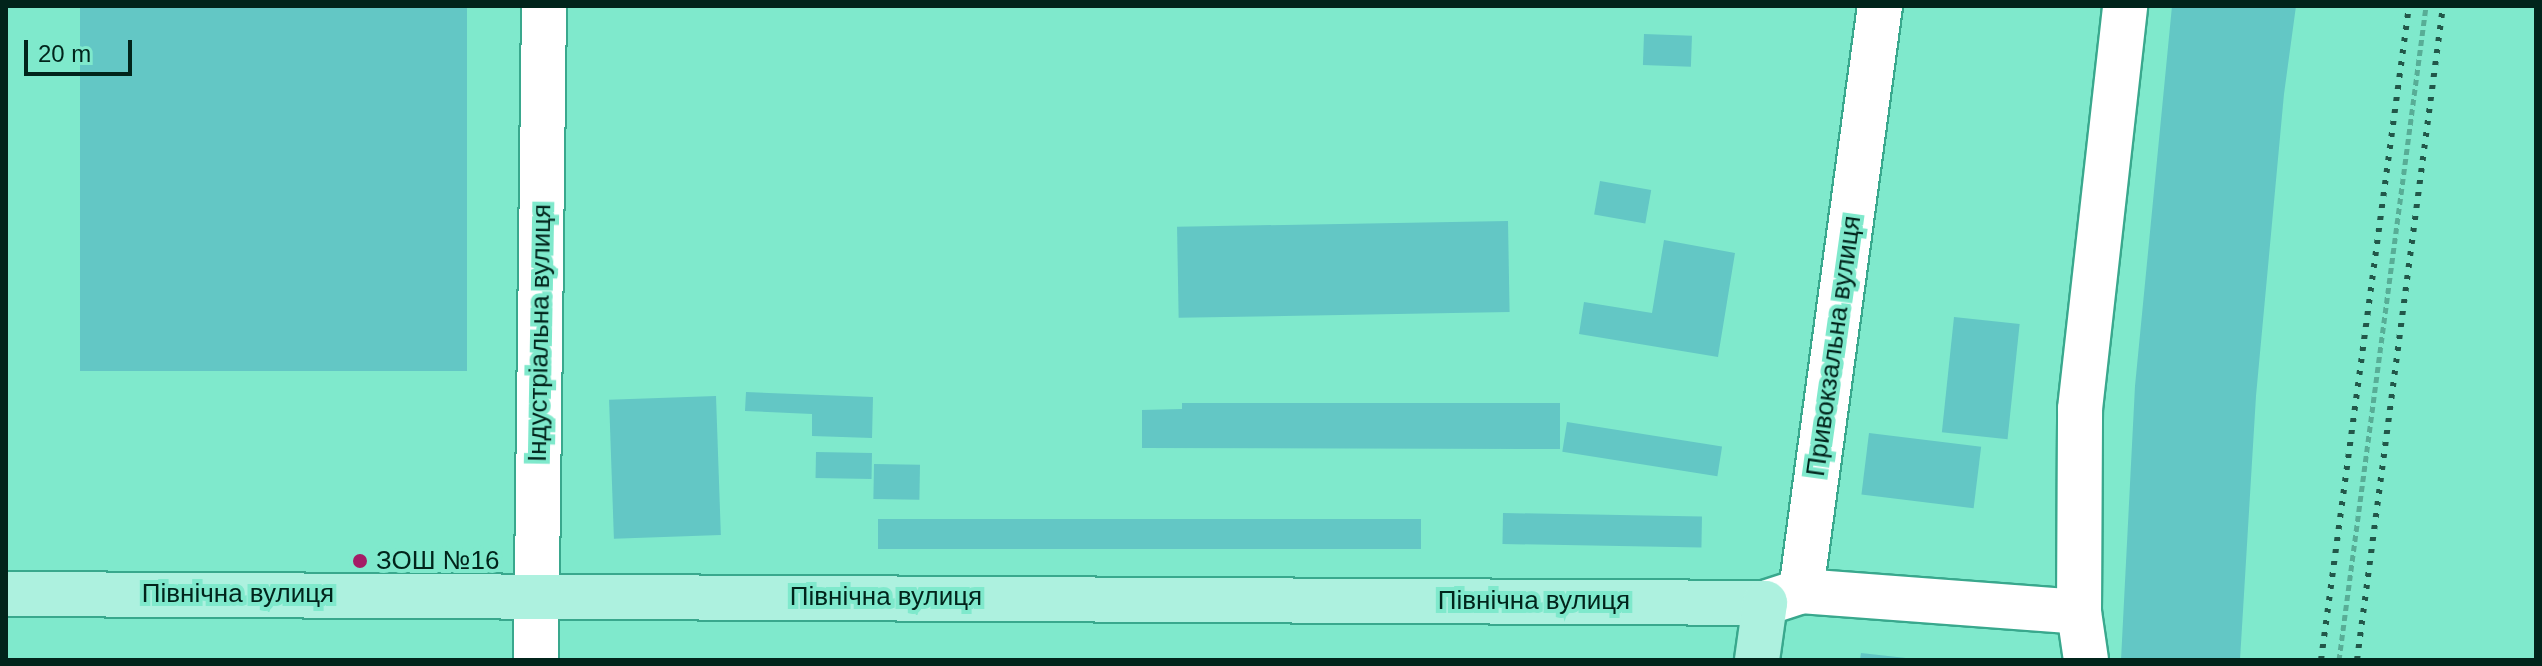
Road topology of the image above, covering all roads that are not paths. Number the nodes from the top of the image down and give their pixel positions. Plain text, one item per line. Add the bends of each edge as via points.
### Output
1 (544, 6) edge
2 (1880, 6) edge
3 (2125, 6) edge
4 (6, 594) edge
5 (537, 594) junction
6 (1783, 597) junction
7 (2079, 612) junction
8 (536, 660) edge
9 (1757, 660) edge
10 (2086, 660) edge

1 - 5 street, Індустріальна вулиця
2 - 6 street, Привокзальна вулиця
3 - 7 street via 2080,409
4 - 5 main road, Північна вулиця
5 - 6 main road, Північна вулиця
5 - 8 street, Індустріальна вулиця
6 - 7 street
6 - 9 main road, Привокзальна вулиця
7 - 10 street

